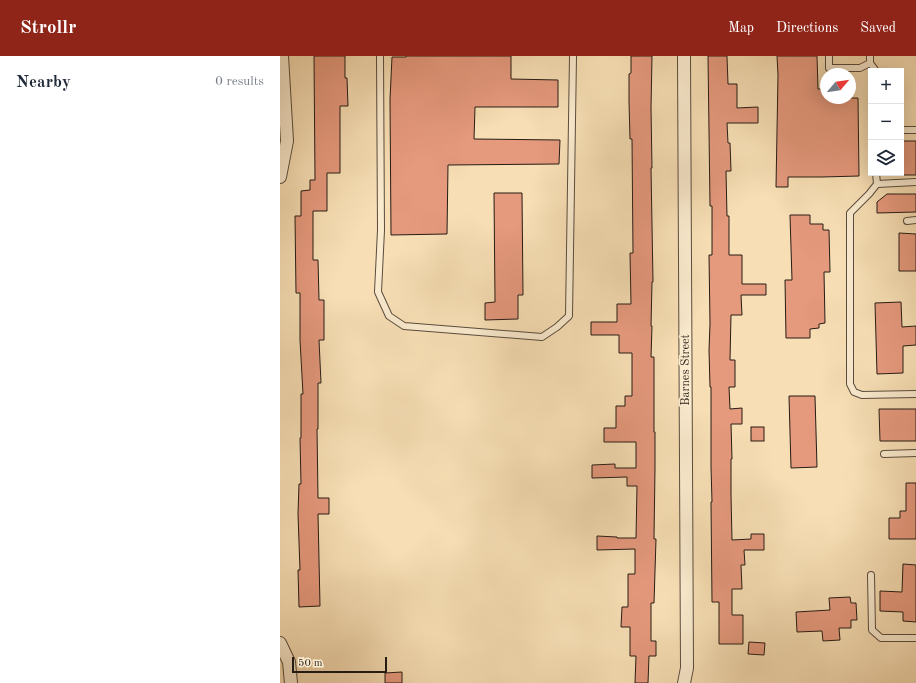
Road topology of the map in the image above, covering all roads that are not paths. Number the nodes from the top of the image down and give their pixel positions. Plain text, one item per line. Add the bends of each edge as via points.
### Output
1 (282, 56) edge
2 (380, 56) edge
3 (573, 56) edge
4 (684, 56) edge
5 (829, 56) edge
6 (870, 56) edge
7 (870, 63) junction
8 (874, 68) edge
9 (904, 130) edge
10 (916, 130) edge
11 (876, 176) edge
12 (280, 177) edge
13 (916, 182) edge
14 (877, 184) junction
15 (916, 220) edge
16 (908, 221) dead end
17 (916, 394) edge
18 (916, 452) edge
19 (884, 454) dead end
20 (871, 575) dead end
21 (916, 638) edge
22 (280, 642) edge
23 (284, 663) edge
24 (291, 683) edge
25 (684, 683) edge

1 - 12 street via 287,141
2 - 3 lane via 382,230 378,292 390,316 404,326 542,337 569,316
4 - 25 street, Barnes Street via 688,668
5 - 7 lane via 829,68 860,68
6 - 7 lane
7 - 8 lane
9 - 10 lane
11 - 14 lane
13 - 14 lane
14 - 17 lane via 850,213 850,384 854,392 862,395
15 - 16 lane
18 - 19 lane
20 - 21 lane via 872,630 881,638
22 - 23 street
23 - 24 street

